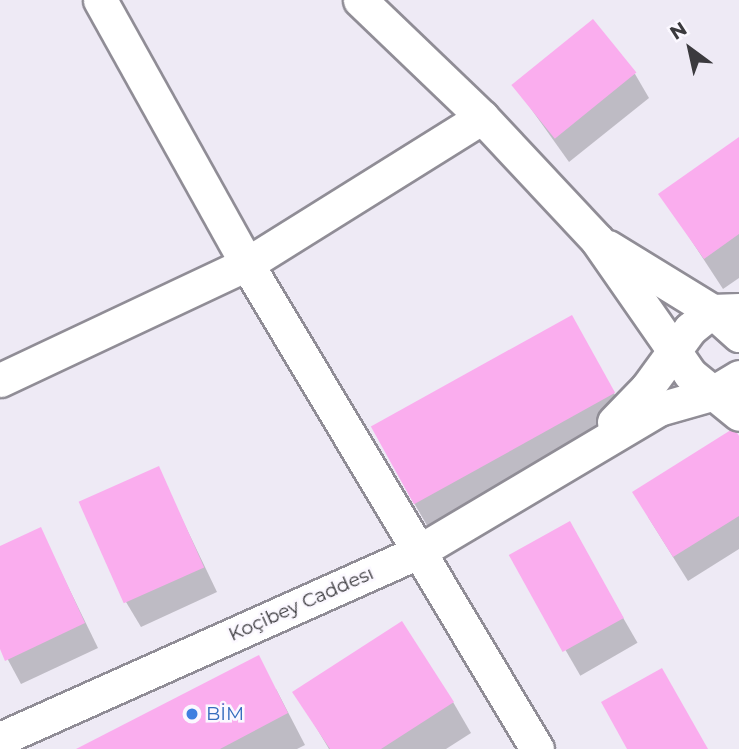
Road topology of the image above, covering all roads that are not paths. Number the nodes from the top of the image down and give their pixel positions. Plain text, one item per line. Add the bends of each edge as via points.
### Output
1 (100, 0) edge
2 (360, 0) edge
3 (482, 117) junction
4 (597, 240) junction
5 (247, 264) junction
6 (726, 310) edge
7 (739, 335) edge
8 (673, 350) junction
9 (739, 377) edge
10 (0, 380) edge
11 (711, 394) junction
12 (739, 414) edge
13 (591, 447) junction
14 (418, 552) junction
15 (0, 739) edge
16 (537, 749) edge

1 - 5 street
2 - 3 street
3 - 4 street
3 - 5 street
4 - 6 street
4 - 8 street
5 - 10 street
5 - 14 street
6 - 7 street
6 - 8 street, Koçibey Caddesı
8 - 11 street
8 - 13 street, Koçibey Caddesı via 647,388
9 - 11 street, Koçibey Caddesı
11 - 12 street
11 - 13 street, Koçibey Caddesı via 659,409
13 - 14 street, Koçibey Caddesı
14 - 15 street, Koçibey Caddesı
14 - 16 street

